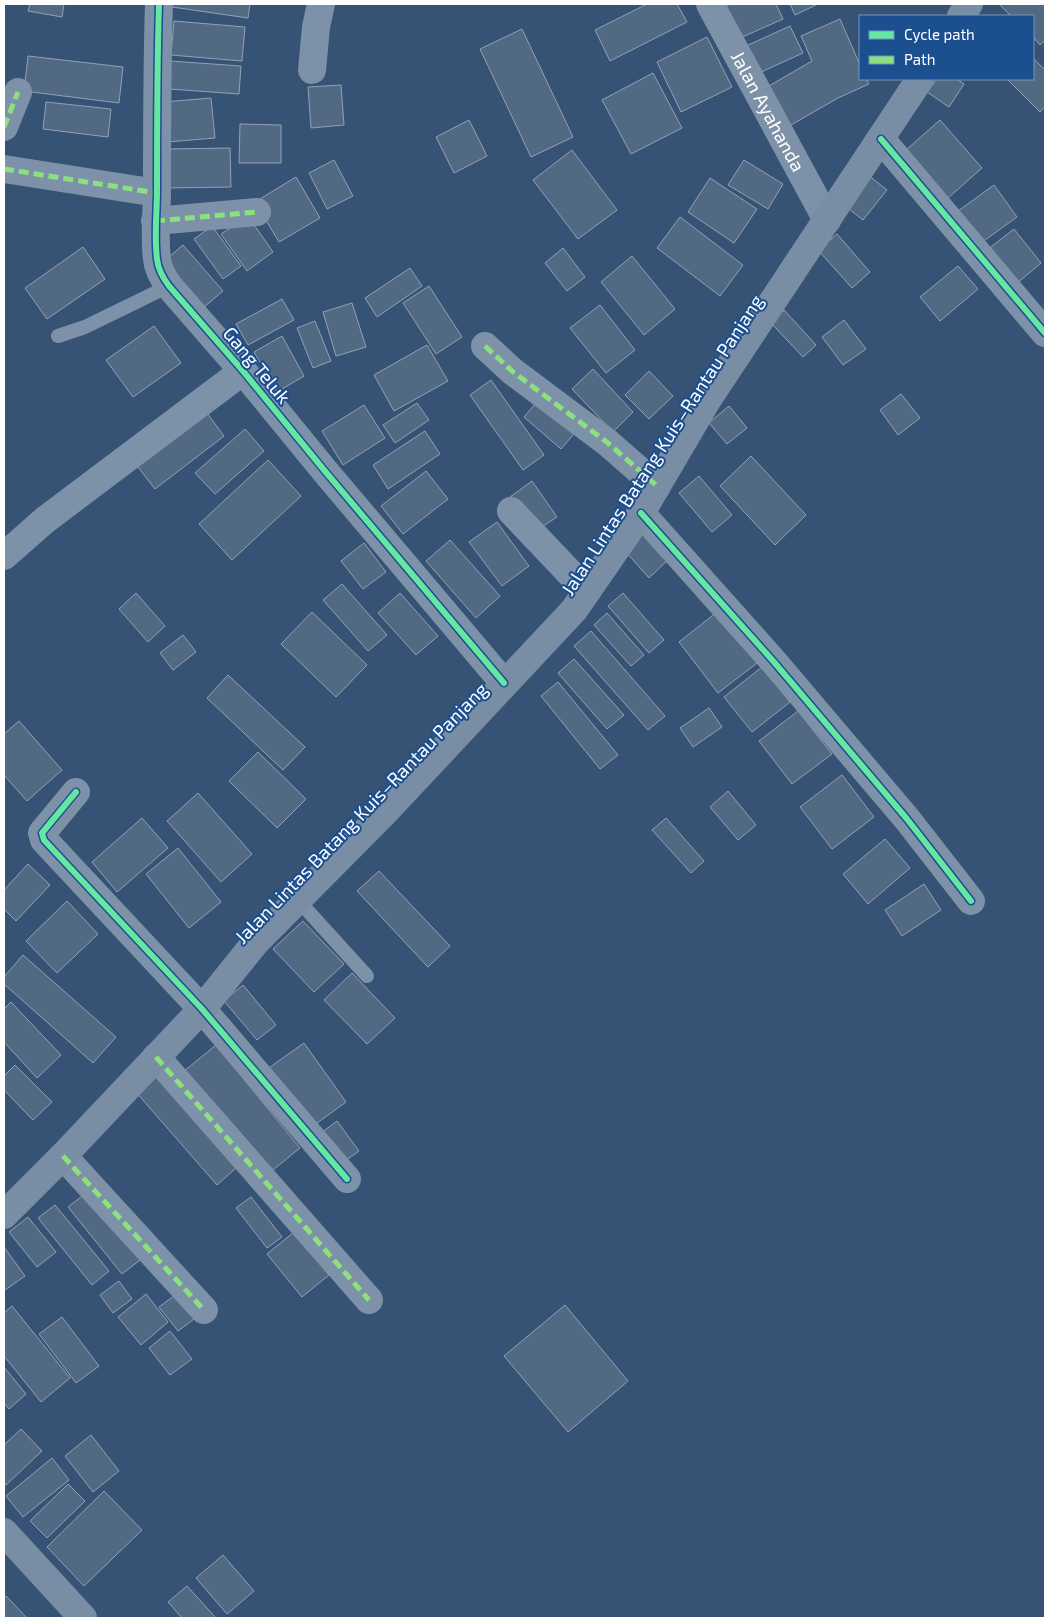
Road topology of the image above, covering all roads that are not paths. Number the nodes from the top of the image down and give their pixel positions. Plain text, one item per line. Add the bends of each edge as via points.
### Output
1 (159, 4) edge
2 (321, 4) edge
3 (710, 4) edge
4 (969, 4) edge
5 (962, 15) edge
6 (312, 70) dead end
7 (919, 80) edge
8 (18, 92) dead end
9 (4, 127) edge
10 (881, 139) junction
11 (4, 169) edge
12 (157, 193) junction
13 (257, 212) dead end
14 (827, 220) junction
15 (155, 221) junction
16 (169, 286) junction
17 (1045, 332) edge
18 (58, 336) dead end
19 (485, 346) dead end
20 (243, 371) junction
21 (657, 486) junction
22 (511, 511) dead end
23 (641, 512) junction
24 (4, 556) edge
25 (587, 592) junction
26 (504, 683) junction
27 (76, 792) dead end
28 (297, 899) junction
29 (971, 900) dead end
30 (368, 976) dead end
31 (202, 1010) junction
32 (156, 1057) junction
33 (63, 1156) junction
34 (347, 1178) dead end
35 (4, 1215) edge
36 (369, 1300) dead end
37 (204, 1310) dead end
38 (4, 1532) edge
39 (83, 1618) edge

1 - 12 street, Gang Teluk
2 - 6 street
3 - 14 street, Jalan Ayahanda
4 - 5 main road
7 - 10 main road, Jalan Lintas Batang Kuis–Rantau Panjang
8 - 9 street
10 - 14 main road, Jalan Lintas Batang Kuis–Rantau Panjang
10 - 17 street
11 - 12 street
12 - 15 street, Gang Teluk
13 - 15 street
14 - 21 main road, Jalan Lintas Batang Kuis–Rantau Panjang via 708,399
15 - 16 street, Gang Teluk via 159,270
16 - 18 lane via 85,327
16 - 20 street, Gang Teluk
19 - 21 street
20 - 24 street via 45,520
20 - 26 street, Gang Teluk
21 - 23 main road, Jalan Lintas Batang Kuis–Rantau Panjang
22 - 25 street
23 - 25 main road, Jalan Lintas Batang Kuis–Rantau Panjang
23 - 29 street via 774,662
25 - 26 main road, Jalan Lintas Batang Kuis–Rantau Panjang via 574,610
26 - 28 main road, Jalan Lintas Batang Kuis–Rantau Panjang via 384,813
27 - 31 street via 42,833 44,840
28 - 30 lane
28 - 31 main road, Jalan Lintas Batang Kuis–Rantau Panjang via 254,944
31 - 32 main road, Jalan Lintas Batang Kuis–Rantau Panjang
31 - 34 street
32 - 33 main road, Jalan Lintas Batang Kuis–Rantau Panjang
32 - 36 street
33 - 35 main road, Jalan Lintas Batang Kuis–Rantau Panjang
33 - 37 street
38 - 39 main road

